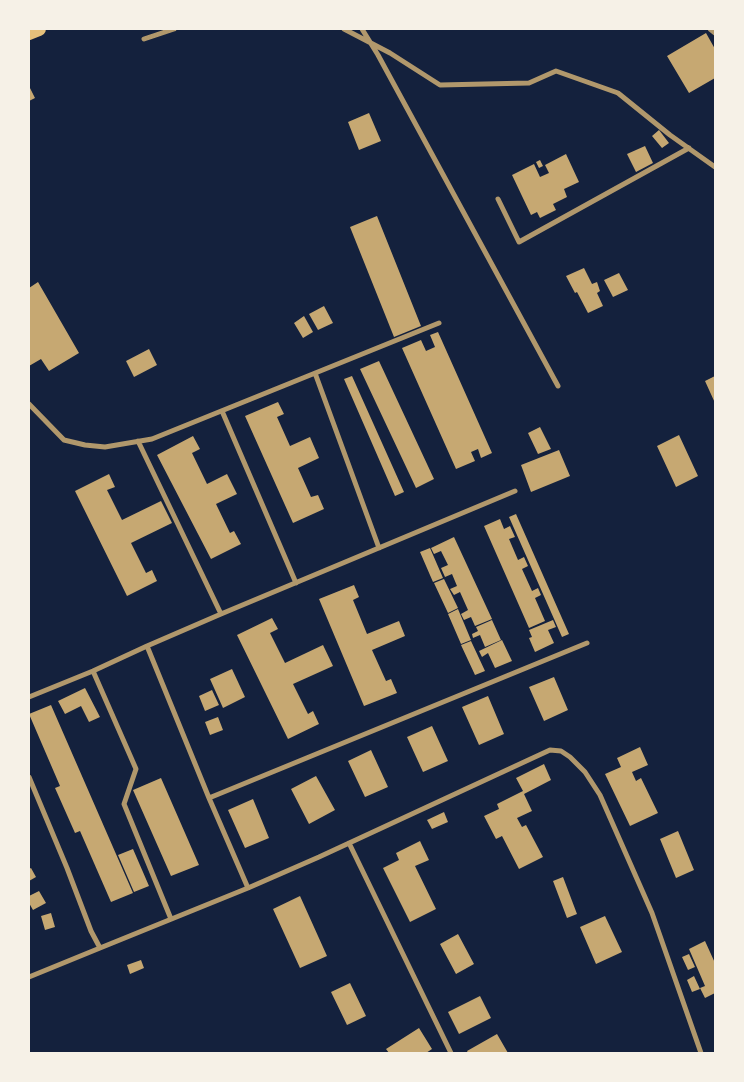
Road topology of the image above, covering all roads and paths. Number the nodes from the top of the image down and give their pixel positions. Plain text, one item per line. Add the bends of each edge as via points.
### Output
1 (39, 29) edge
2 (174, 29) edge
3 (344, 29) edge
4 (362, 29) edge
5 (710, 29) edge
6 (29, 33) edge
7 (715, 33) edge
8 (144, 39) dead end
9 (371, 43) junction
10 (689, 148) junction
11 (715, 167) edge
12 (498, 200) dead end
13 (440, 323) dead end
14 (315, 373) junction
15 (558, 386) dead end
16 (29, 404) edge
17 (222, 411) junction
18 (138, 441) junction
19 (515, 491) dead end
20 (379, 548) junction
21 (296, 583) junction
22 (220, 614) junction
23 (587, 643) dead end
24 (147, 646) junction
25 (93, 671) junction
26 (29, 697) edge
27 (29, 777) edge
28 (210, 798) junction
29 (349, 843) junction
30 (248, 888) junction
31 (171, 919) junction
32 (100, 948) junction
33 (29, 977) edge
34 (451, 1053) edge
35 (701, 1053) edge

1 - 6 highway
2 - 8 street
3 - 9 street
4 - 9 street
5 - 7 street
9 - 10 street via 440,85 529,83 556,71 618,93
9 - 15 street
10 - 11 street
10 - 12 street via 519,242
13 - 14 street
14 - 17 street
14 - 20 street
16 - 18 street via 64,440 105,447
17 - 18 street via 152,440
17 - 21 street
18 - 22 street
19 - 20 street
20 - 21 street
21 - 22 street
22 - 24 street
23 - 28 street
24 - 25 street
24 - 28 street
25 - 26 street
25 - 31 street via 136,769 124,804
27 - 32 street
28 - 30 street
29 - 30 street
29 - 34 street
29 - 35 street via 550,750 561,751 585,772 600,795 652,913
30 - 31 street
31 - 32 street
32 - 33 street

